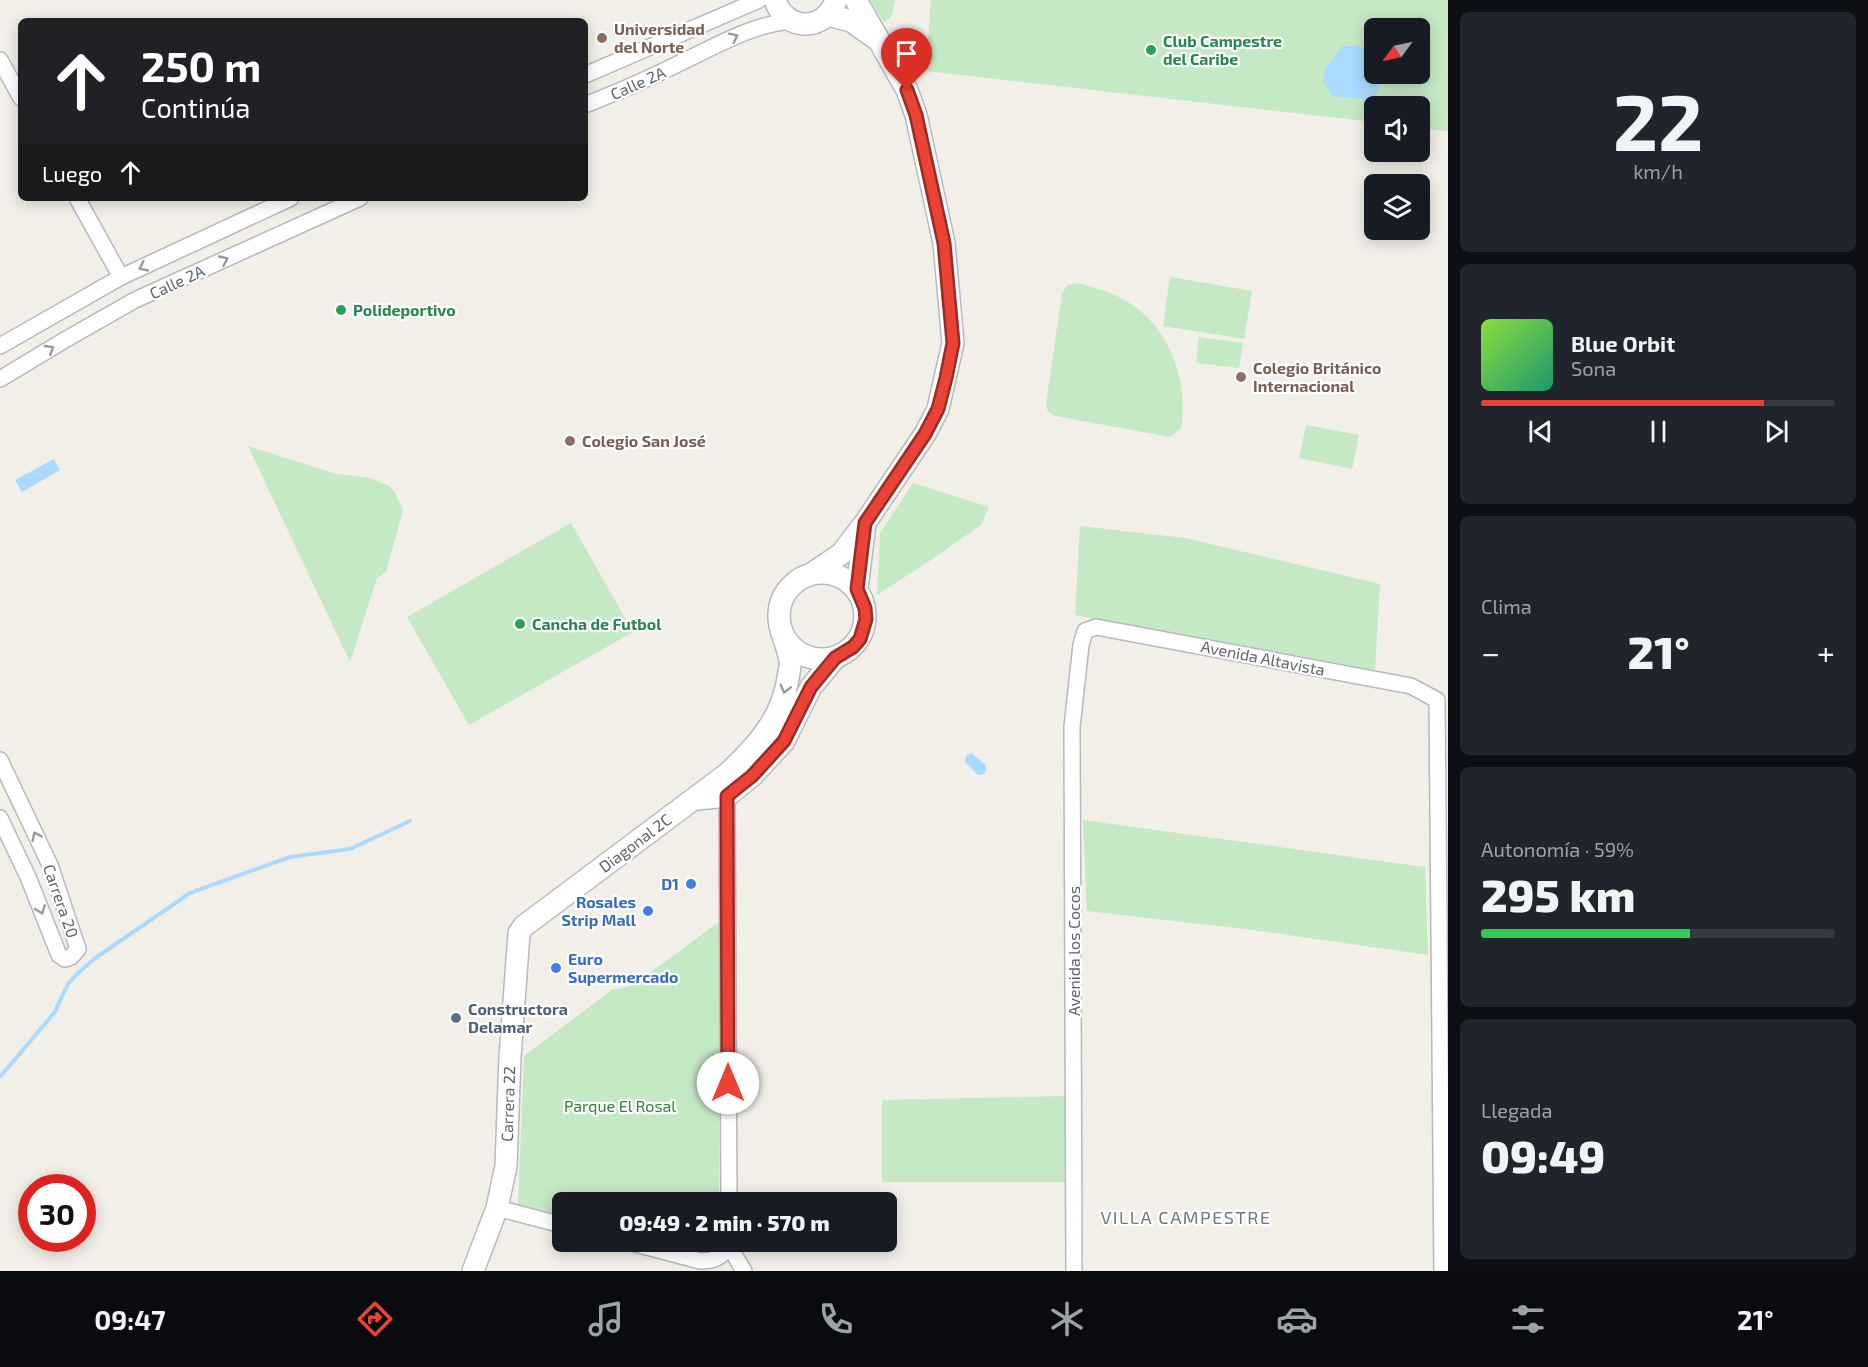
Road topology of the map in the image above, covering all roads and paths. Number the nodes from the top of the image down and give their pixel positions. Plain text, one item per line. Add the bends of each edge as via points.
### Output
1 (759, 0) edge
2 (775, 0) edge
3 (856, 0) edge
4 (832, 8) edge
5 (790, 21) junction
6 (882, 44) junction
7 (0, 60) edge
8 (588, 74) edge
9 (18, 93) edge
10 (588, 104) edge
11 (79, 201) edge
12 (285, 201) edge
13 (353, 201) edge
14 (122, 278) junction
15 (0, 346) edge
16 (0, 379) edge
17 (865, 523) junction
18 (813, 573) junction
19 (857, 589) junction
20 (1085, 631) joint
21 (782, 633) junction
22 (835, 658) junction
23 (0, 760) edge
24 (727, 774) junction
25 (727, 796) junction
26 (695, 799) junction
27 (0, 818) edge
28 (519, 933) joint
29 (729, 1192) edge
30 (497, 1208) junction
31 (552, 1222) edge
32 (666, 1252) edge
33 (725, 1252) edge
34 (733, 1252) edge
35 (473, 1271) edge
36 (744, 1271) edge
37 (1074, 1271) edge
38 (1442, 1271) edge

1 - 8 street, Calle 2A
2 - 5 street
3 - 6 street
4 - 5 street via 814,24
4 - 6 street
10 -> 5 street, Calle 2A via 747,31
6 - 17 street via 916,115 944,243 953,343 938,409
7 - 9 street
11 - 14 street
12 -> 14 street, Calle 2A
16 -> 13 street, Calle 2A via 135,300
14 - 15 street, Calle 2A
17 - 18 street via 841,554
17 - 19 street
18 - 19 street via 837,575
18 - 21 street via 788,589 781,603
19 - 22 street via 865,608 864,629 853,647
20 - 37 street, Avenida los Cocos via 1072,727
20 - 38 street, Avenida Altavista via 1096,627 1411,686 1437,700
21 - 22 street via 789,644 810,658
21 -> 24 street, Diagonal 2C via 790,662 780,708 765,735
22 - 25 street via 811,687 784,741
27 -> 23 street, Carrera 20 via 58,955 71,957 78,950 50,865
24 - 25 street
24 - 26 street, Diagonal 2C
25 - 26 street
25 - 29 street
26 - 28 street, Diagonal 2C
28 - 30 street, Carrera 22 via 506,1166
30 - 31 street
30 - 35 street, Carrera 22
32 - 33 street via 700,1261 722,1257
34 - 36 street

